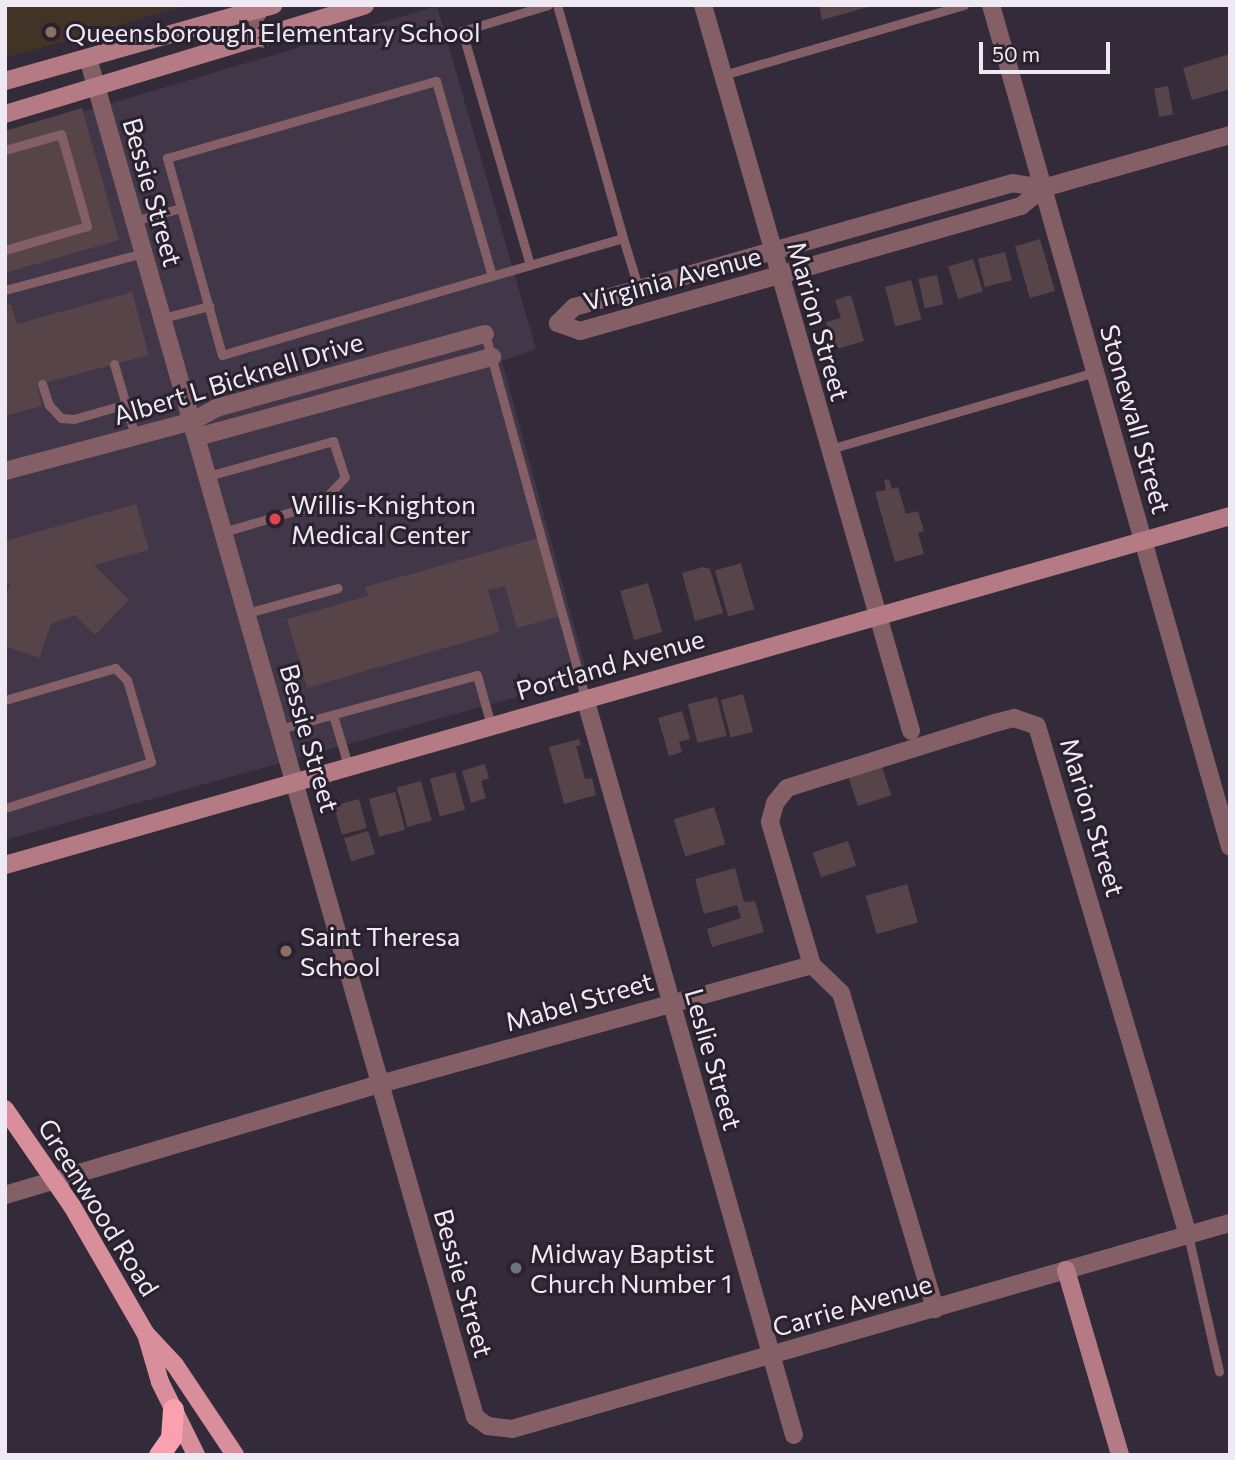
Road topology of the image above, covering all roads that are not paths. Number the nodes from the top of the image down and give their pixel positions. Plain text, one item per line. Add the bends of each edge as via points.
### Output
1 (273, 5) edge
2 (365, 5) edge
3 (548, 5) edge
4 (557, 5) edge
5 (703, 5) edge
6 (991, 5) edge
7 (960, 6) edge
8 (253, 8) edge
9 (263, 39) junction
10 (88, 58) junction
11 (723, 75) junction
12 (5, 81) edge
13 (96, 88) junction
14 (5, 114) edge
15 (1230, 135) edge
16 (5, 150) edge
17 (1043, 188) junction
18 (181, 208) junction
19 (134, 221) junction
20 (623, 238) junction
21 (5, 250) edge
22 (773, 252) junction
23 (143, 253) junction
24 (530, 265) junction
25 (779, 275) junction
26 (492, 276) junction
27 (5, 290) edge
28 (639, 290) junction
29 (209, 306) junction
30 (163, 318) junction
31 (485, 334) joint
32 (492, 357) junction
33 (114, 364) dead end
34 (1095, 372) junction
35 (42, 384) dead end
36 (126, 404) junction
37 (195, 429) junction
38 (135, 436) junction
39 (828, 449) junction
40 (5, 471) edge
41 (208, 476) junction
42 (1230, 516) edge
43 (224, 532) junction
44 (1143, 540) junction
45 (338, 588) dead end
46 (247, 613) junction
47 (875, 616) junction
48 (585, 698) junction
49 (5, 700) edge
50 (334, 715) junction
51 (491, 725) junction
52 (280, 729) junction
53 (911, 731) dead end
54 (348, 765) junction
55 (295, 780) junction
56 (5, 808) edge
57 (1230, 847) edge
58 (6, 863) edge
59 (812, 965) junction
60 (671, 1002) junction
61 (380, 1084) junction
62 (5, 1109) edge
63 (55, 1179) junction
64 (5, 1195) edge
65 (1230, 1223) edge
66 (1188, 1235) junction
67 (1066, 1270) junction
68 (935, 1309) junction
69 (146, 1334) junction
70 (770, 1356) junction
71 (1219, 1372) dead end
72 (173, 1409) junction
73 (488, 1426) joint
74 (794, 1435) dead end
75 (159, 1455) edge
76 (196, 1455) edge
77 (235, 1455) edge
78 (1119, 1455) edge

1 - 8 street
2 - 9 street
3 - 24 lane via 462,31
4 - 20 lane
5 - 11 street, Marion Street
6 - 17 street, Stonewall Street
7 - 11 lane
8 - 9 street
8 - 10 street
9 - 13 street
10 - 12 street
10 - 13 street, Bessie Street
11 - 22 street, Marion Street
13 - 14 street
13 - 19 street, Bessie Street
15 - 17 street, Virginia Avenue
16 - 21 lane via 61,134 88,226
17 - 22 street, Virginia Avenue via 1013,183
17 - 25 street, Virginia Avenue via 1021,206
17 - 34 street, Stonewall Street
18 - 19 lane
18 - 26 lane via 167,158 436,81
18 - 29 lane
19 - 23 street, Bessie Street
20 - 24 lane
20 - 28 lane
22 - 25 street, Marion Street
22 - 28 street, Virginia Avenue
23 - 27 lane
23 - 30 street, Bessie Street
24 - 26 lane
25 - 28 street, Virginia Avenue via 580,331 558,323 574,307
25 - 39 street, Marion Street
26 - 29 lane via 222,355
29 - 30 lane
30 - 37 street, Bessie Street
31 - 32 lane
31 - 37 street, Albert L Bicknell Drive via 216,408
32 - 37 street, Albert L Bicknell Drive
32 - 48 lane
33 - 36 lane
34 - 39 lane
34 - 44 street, Stonewall Street
35 - 36 lane via 49,405 61,418 74,419
36 - 38 lane
37 - 38 street, Albert L Bicknell Drive
37 - 41 street, Bessie Street
38 - 40 street, Albert L Bicknell Drive
39 - 47 street, Marion Street
41 - 43 street, Bessie Street
41 - 43 lane via 333,441 345,477 321,503
42 - 44 street, Portland Avenue
43 - 46 street, Bessie Street
44 - 47 street, Portland Avenue
44 - 57 street, Stonewall Street
45 - 46 lane
46 - 52 street, Bessie Street
47 - 48 street, Portland Avenue
47 - 53 street, Marion Street
48 - 51 street, Portland Avenue
48 - 60 street, Leslie Street
49 - 56 lane via 115,668 127,680 151,762
50 - 51 lane via 477,675
50 - 52 lane
50 - 54 lane
51 - 54 street, Portland Avenue
52 - 55 street, Bessie Street
54 - 55 street, Portland Avenue
55 - 58 street, Portland Avenue
55 - 61 street, Bessie Street
59 - 60 street, Mabel Street
59 - 66 street, Marion Street via 770,822 775,803 786,788 1014,718 1037,726
59 - 68 street via 841,993
60 - 61 street, Mabel Street
60 - 70 street, Leslie Street
61 - 63 street, Mabel Street
61 - 73 street, Bessie Street via 475,1417
62 - 63 main road, Greenwood Road
63 - 64 street, Mabel Street
63 - 69 main road, Greenwood Road
65 - 66 street, Carrie Avenue
66 - 67 street, Carrie Avenue
66 - 71 lane
67 - 68 street, Carrie Avenue
67 - 78 street
68 - 70 street, Carrie Avenue
69 - 72 main road, Greenwood Road
69 - 77 main road, Greenwood Road via 175,1366
70 - 73 street, Carrie Avenue via 512,1429
70 - 74 street, Leslie Street
72 - 75 highway via 171,1438
72 - 76 main road, Greenwood Road

